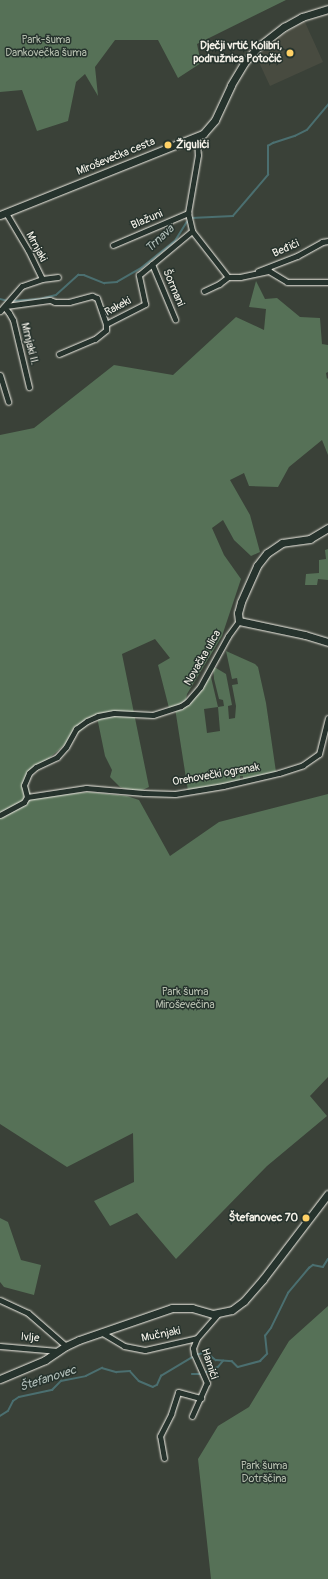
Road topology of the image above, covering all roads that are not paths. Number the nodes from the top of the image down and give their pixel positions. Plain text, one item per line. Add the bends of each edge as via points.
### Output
1 (328, 9) edge
2 (196, 138) junction
3 (3, 214) edge
4 (188, 214) junction
5 (192, 231) junction
6 (328, 241) edge
7 (113, 245) dead end
8 (152, 264) junction
9 (252, 274) junction
10 (58, 277) dead end
11 (228, 277) junction
12 (42, 280) junction
13 (328, 282) edge
14 (204, 291) dead end
15 (6, 305) edge
16 (175, 319) dead end
17 (106, 324) junction
18 (59, 354) dead end
19 (0, 375) edge
20 (29, 387) dead end
21 (8, 402) dead end
22 (328, 528) edge
23 (239, 621) junction
24 (328, 642) edge
25 (328, 718) edge
26 (27, 797) junction
27 (0, 815) edge
28 (328, 1194) edge
29 (0, 1300) edge
30 (218, 1314) junction
31 (101, 1332) junction
32 (197, 1338) junction
33 (0, 1346) edge
34 (66, 1346) junction
35 (58, 1351) junction
36 (0, 1379) edge
37 (201, 1398) junction
38 (192, 1416) dead end
39 (164, 1458) dead end

1 - 2 street, Miroševečka cesta via 296,21 258,47 230,85 215,120
2 - 3 street, Miroševečka cesta
2 - 4 street via 198,155
3 - 12 street, Mrnjaki via 28,250
4 - 5 street
4 - 7 street, Blažuni
5 - 8 street, Rakeki
5 - 11 street
6 - 9 street, Beđići
8 - 16 street, Šormani
8 - 17 street, Rakeki via 139,274 145,304
9 - 11 street
9 - 13 street via 269,271 287,282
10 - 12 street
11 - 14 street
12 - 15 street, Mrnjaki via 22,286
15 - 17 street via 50,300 69,302 92,296 97,298
15 - 20 street, Mrnjaki II.
17 - 18 street, Rakeki via 106,330 95,339
19 - 21 street
22 - 23 street, Novačka ulica via 310,539 282,543 267,553 257,566 241,602
23 - 24 street
23 - 26 street, Novačka ulica via 200,687 187,702 153,715 114,713 87,721 76,729 66,747 57,756 29,773 24,785
25 - 26 street, Orehovečki ogranak via 319,754 303,765 279,773 175,794 86,788
26 - 27 street via 18,806
28 - 30 street via 244,1301 232,1310
29 - 34 street via 28,1314
30 - 31 street via 179,1306
30 - 32 street, Mučnjaki
31 - 32 street, Mučnjaki via 124,1346 145,1350
31 - 34 street
32 - 37 street, Hamići via 193,1348 194,1355 207,1383
33 - 35 street, Ivlje
34 - 35 street
35 - 36 street via 45,1360
37 - 38 street, Hamići
37 - 39 street via 178,1392 160,1436

